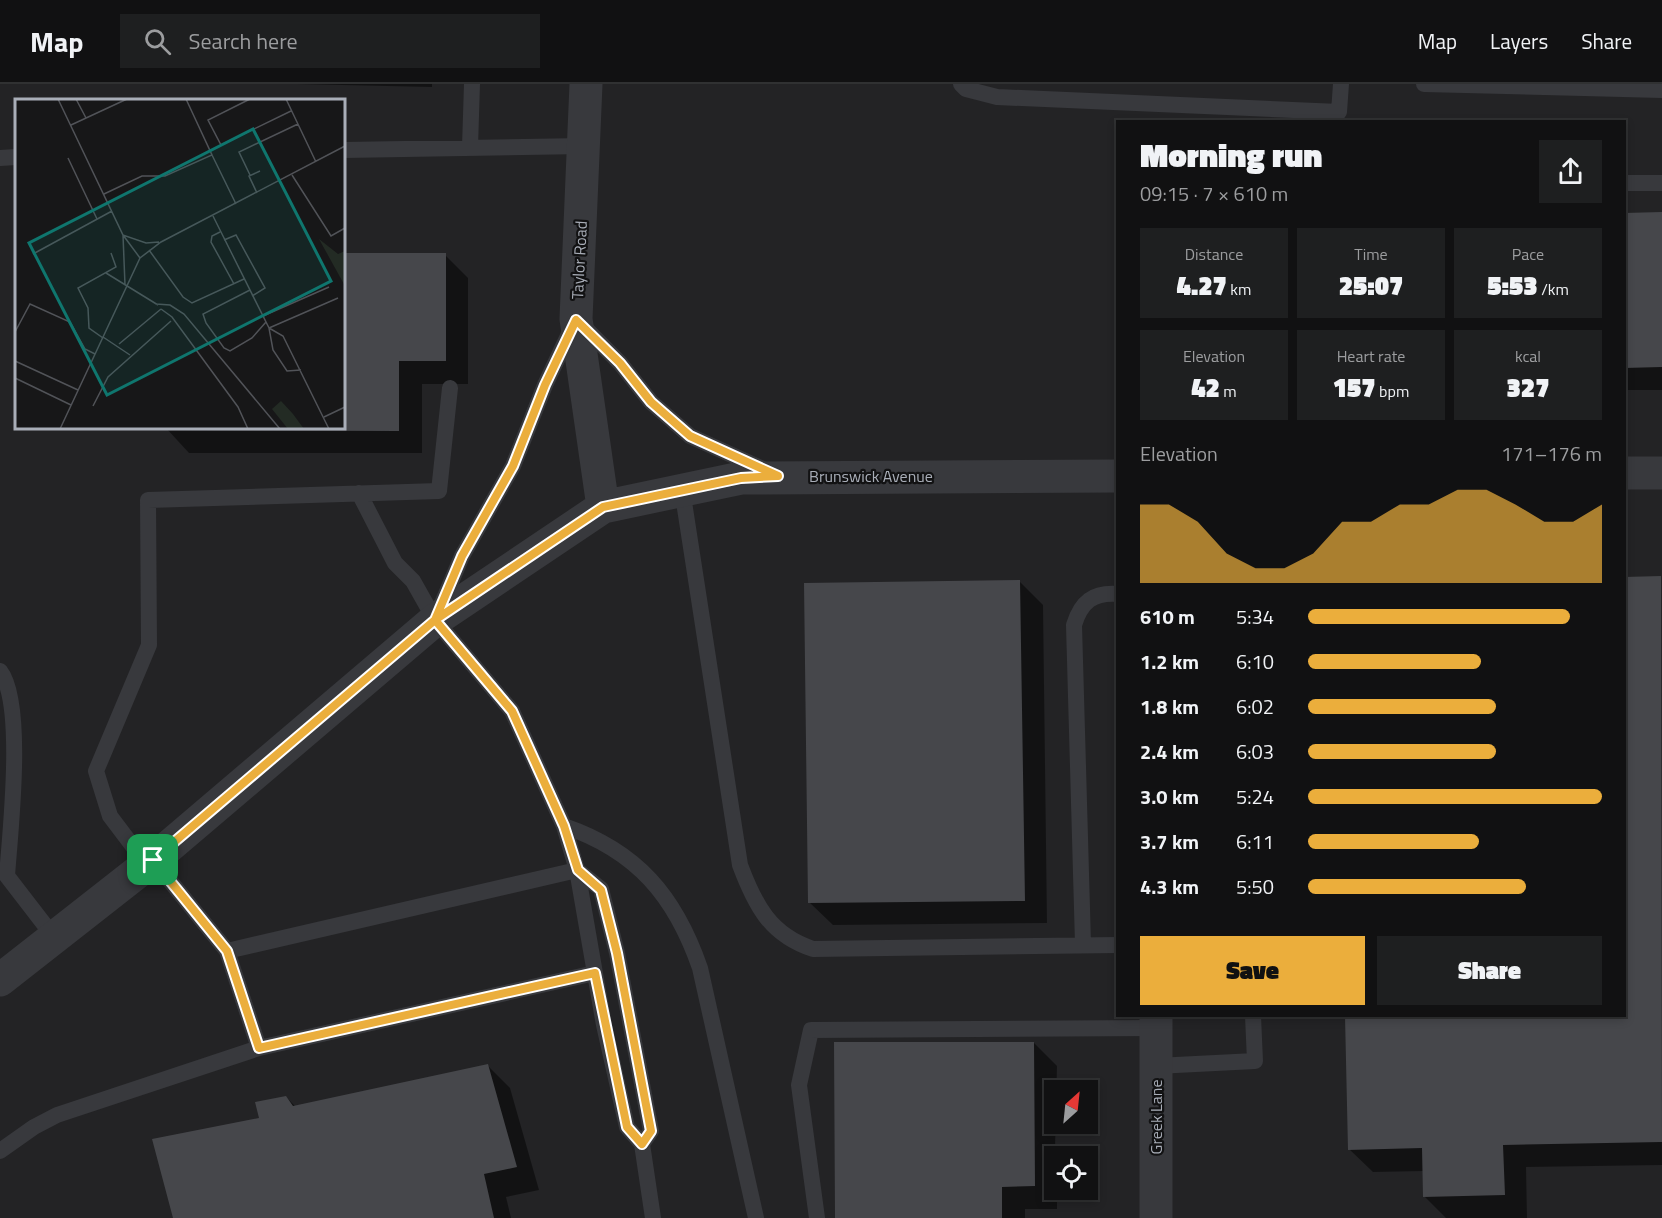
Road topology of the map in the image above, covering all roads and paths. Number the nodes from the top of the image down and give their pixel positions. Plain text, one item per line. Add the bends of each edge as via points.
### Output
1 (472, 84) edge
2 (586, 84) edge
3 (961, 84) edge
4 (1341, 84) edge
5 (1424, 84) edge
6 (1662, 90) edge
7 (1339, 117) edge
8 (585, 146) junction
9 (470, 147) junction
10 (345, 150) edge
11 (15, 157) edge
12 (0, 158) edge
13 (1626, 183) edge
14 (1662, 183) edge
15 (576, 320) junction
16 (450, 388) dead end
17 (1626, 473) edge
18 (1662, 473) edge
19 (778, 476) junction
20 (1116, 476) edge
21 (682, 489) junction
22 (358, 493) junction
23 (603, 507) junction
24 (1116, 594) edge
25 (435, 620) junction
26 (0, 671) edge
27 (564, 826) junction
28 (150, 862) junction
29 (578, 870) junction
30 (54, 937) junction
31 (1083, 944) junction
32 (1116, 945) edge
33 (227, 951) junction
34 (595, 973) junction
35 (0, 980) edge
36 (1253, 1017) edge
37 (1156, 1022) edge
38 (259, 1048) junction
39 (1156, 1066) junction
40 (642, 1144) junction
41 (0, 1151) edge
42 (653, 1218) edge
43 (756, 1218) edge
44 (817, 1218) edge
45 (1156, 1218) edge

1 - 9 lane
2 - 8 street, Taylor Road
3 - 7 lane via 966,89 997,97
4 - 7 lane
5 - 6 lane
8 - 9 lane
8 - 15 street, Taylor Road
9 - 10 lane
11 - 12 lane
13 - 14 lane
15 - 19 lane via 620,363 651,402 690,436
15 - 23 street, Taylor Road
15 - 25 lane via 513,466 462,556
16 - 22 lane via 439,491
17 - 18 street
19 - 20 street, Brunswick Avenue
19 - 21 street, Brunswick Avenue
21 - 23 street, Brunswick Avenue
21 - 31 lane via 740,866 752,896 779,932 793,943 813,949
22 - 25 lane via 395,563 413,581
22 - 28 lane via 148,500 149,645 96,771 110,816
23 - 25 street, Brunswick Avenue
24 - 31 lane via 1089,598 1079,609 1074,625
25 - 27 lane via 512,711
25 - 28 street, Brunswick Avenue
26 - 30 lane via 13,705 7,876
27 - 29 lane
27 - 43 lane via 598,837 643,872 687,930 700,968
28 - 30 street, Brunswick Avenue
28 - 33 lane
29 - 33 lane
29 - 34 lane
29 - 40 lane via 601,890 617,953 651,1131
30 - 35 street, Brunswick Avenue
31 - 32 lane
33 - 38 lane
34 - 38 lane
34 - 40 lane via 627,1127
36 - 39 lane via 1255,1061
37 - 39 street, Greek Lane
37 - 44 lane via 811,1030 799,1085
38 - 41 lane via 57,1115
39 - 45 street, Greek Lane
40 - 42 lane

